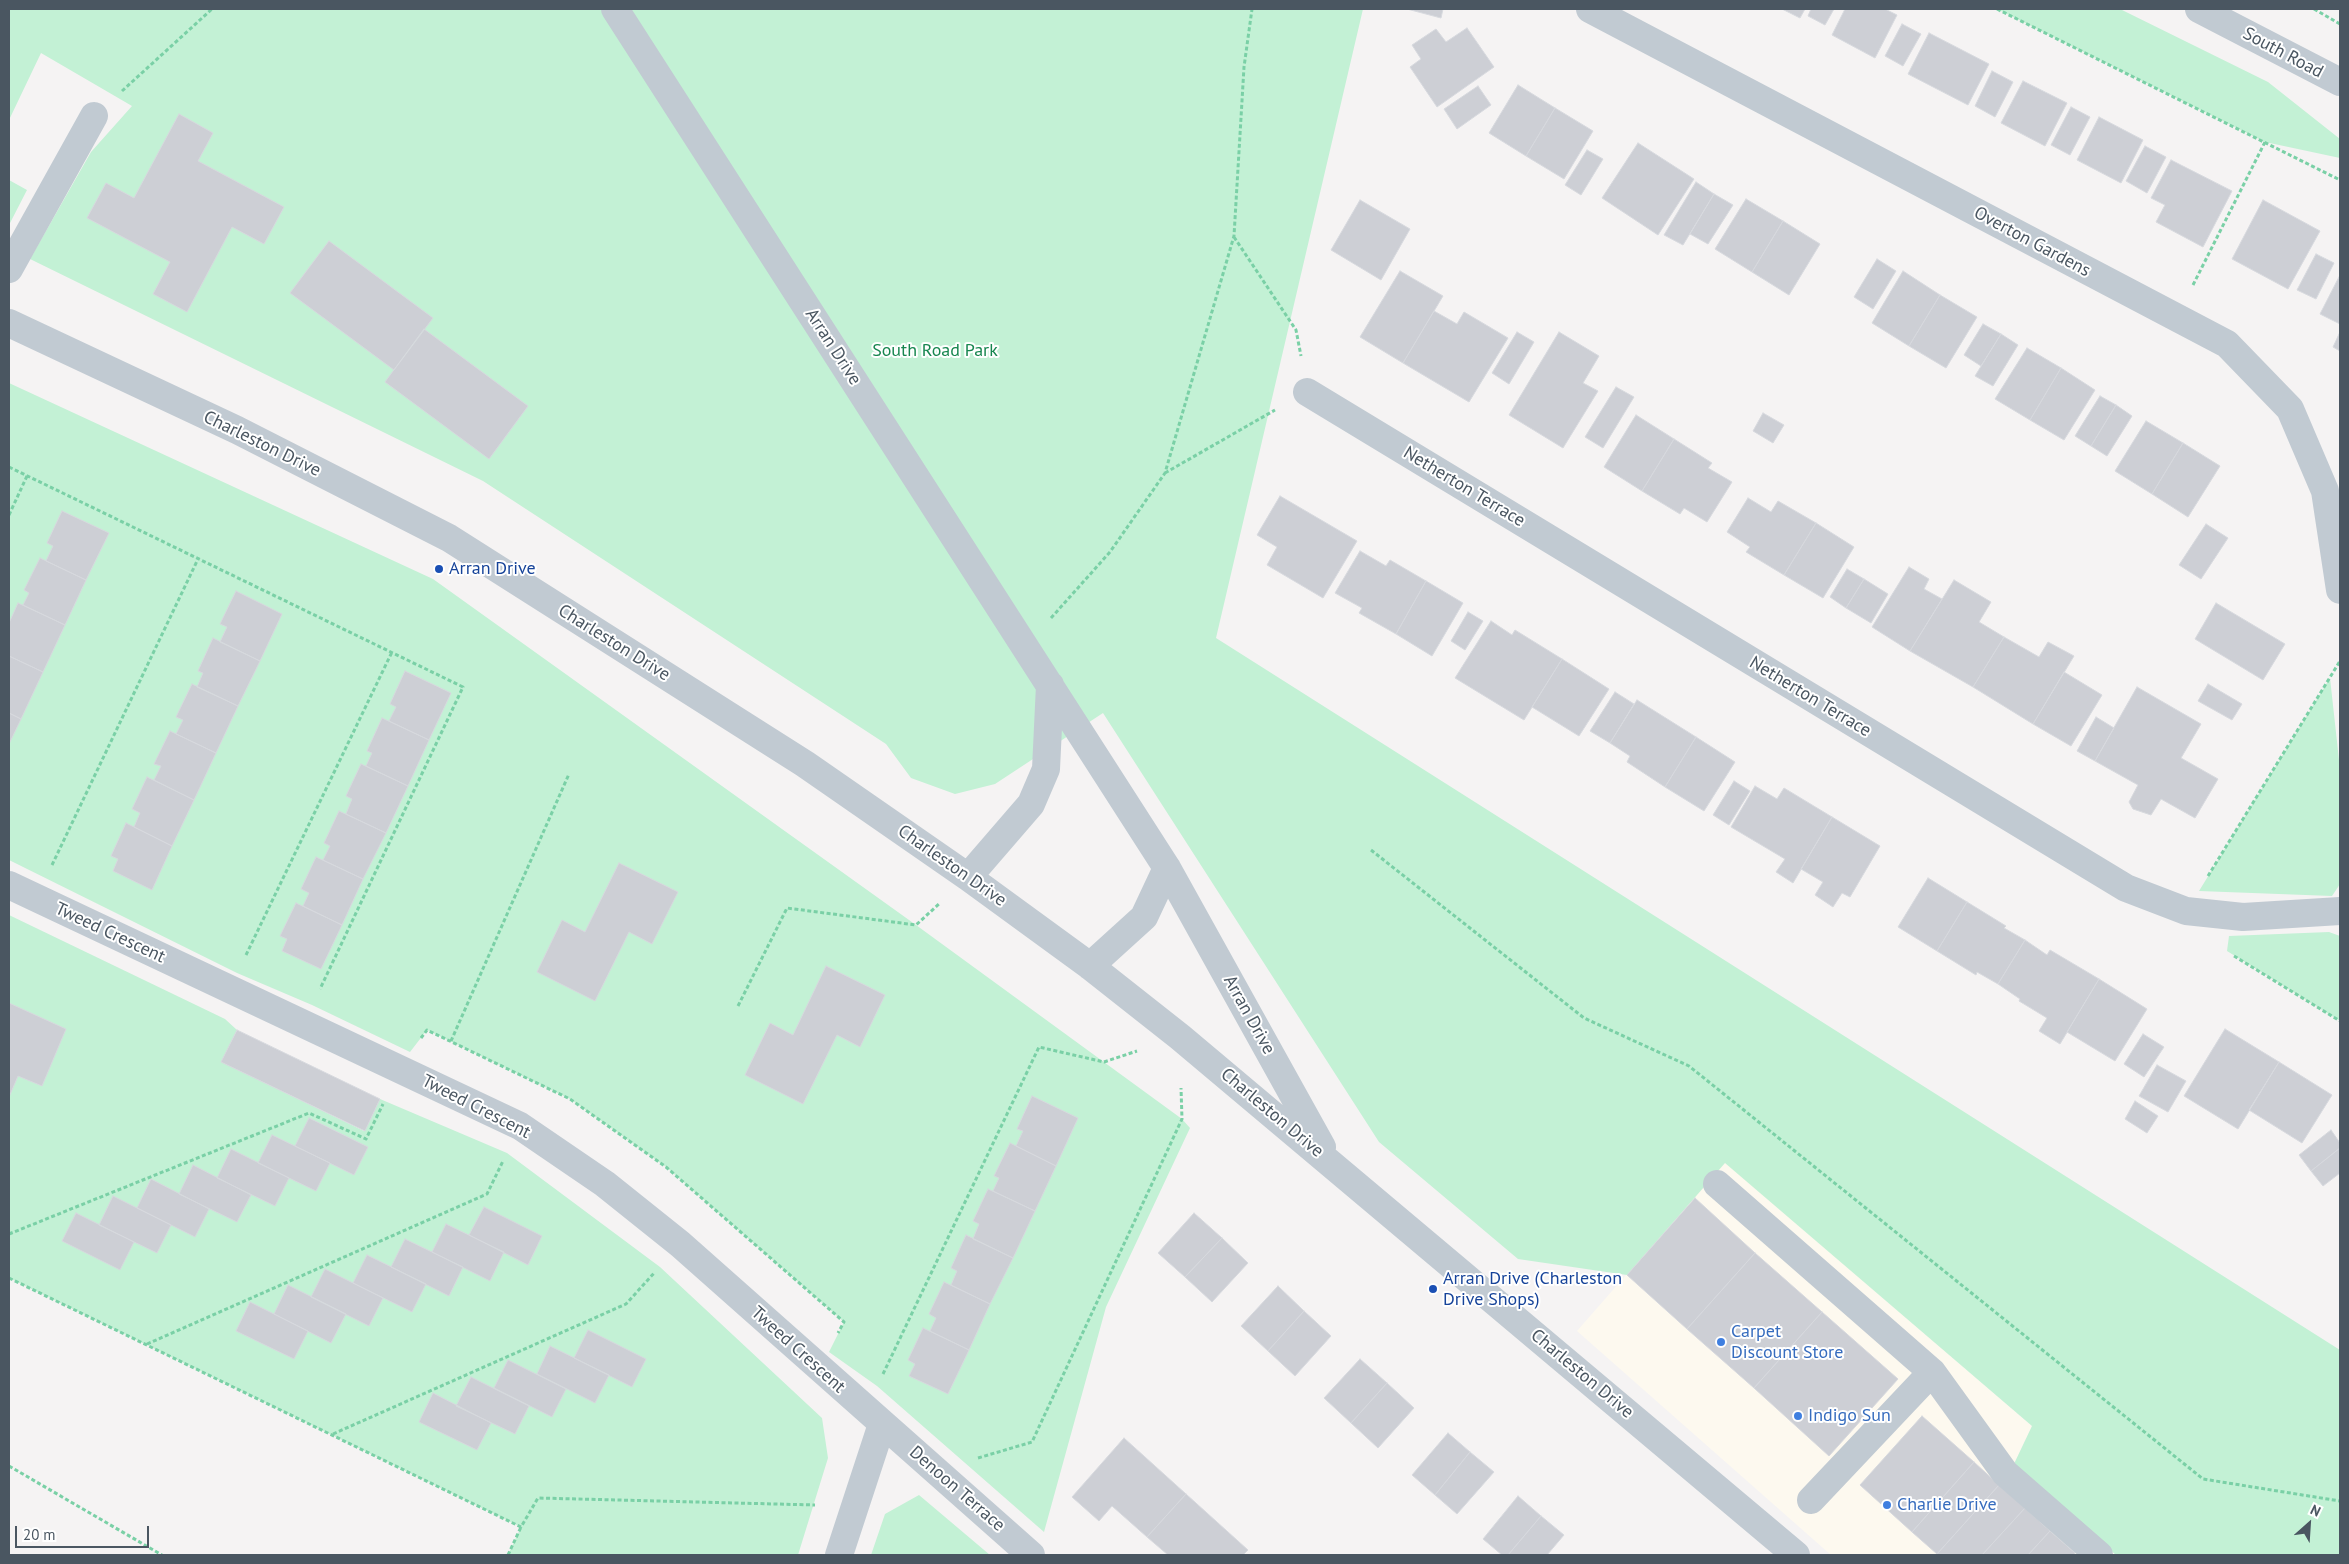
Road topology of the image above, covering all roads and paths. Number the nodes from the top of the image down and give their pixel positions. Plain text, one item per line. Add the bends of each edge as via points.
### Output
1 (212, 9) edge
2 (615, 9) edge
3 (1252, 9) edge
4 (1590, 9) edge
5 (1997, 9) edge
6 (2199, 9) edge
7 (2314, 9) edge
8 (2340, 24) edge
9 (2340, 82) edge
10 (94, 116) joint
11 (2264, 142) junction
12 (2340, 180) edge
13 (1234, 236) junction
14 (9, 269) edge
15 (2176, 318) junction
16 (9, 323) edge
17 (1296, 330) dead end
18 (1308, 392) joint
19 (9, 468) edge
20 (1165, 473) junction
21 (27, 476) junction
22 (9, 515) edge
23 (198, 559) junction
24 (2340, 590) edge
25 (1049, 621) dead end
26 (392, 652) junction
27 (2340, 661) edge
28 (1050, 685) junction
29 (569, 774) dead end
30 (1371, 850) dead end
31 (1167, 868) junction
32 (968, 877) junction
33 (9, 885) edge
34 (37, 899) junction
35 (2186, 911) junction
36 (2340, 911) edge
37 (2227, 951) dead end
38 (1090, 966) junction
39 (230, 988) junction
40 (738, 1006) dead end
41 (2340, 1021) edge
42 (304, 1023) junction
43 (1180, 1037) junction
44 (451, 1041) dead end
45 (366, 1139) dead end
46 (1330, 1162) junction
47 (1717, 1184) dead end
48 (487, 1194) dead end
49 (9, 1234) edge
50 (9, 1278) edge
51 (626, 1304) dead end
52 (146, 1344) junction
53 (1932, 1372) junction
54 (882, 1424) junction
55 (332, 1435) junction
56 (9, 1466) edge
57 (937, 1471) junction
58 (1811, 1500) dead end
59 (2340, 1501) edge
60 (854, 1506) junction
61 (521, 1527) junction
62 (162, 1555) edge
63 (508, 1555) edge
64 (839, 1555) edge
65 (1032, 1555) edge
66 (1796, 1555) edge
67 (2099, 1555) edge

1 - 10 path
2 - 28 street, Arran Drive
3 - 13 path via 1244,67
4 - 15 street, Overton Gardens
5 - 11 path
6 - 9 street, South Road
7 - 8 path
10 - 14 street
11 - 12 path
11 - 15 path
13 - 17 path
13 - 20 path
15 - 24 street, Overton Gardens via 2226,344 2290,409 2325,491
16 - 32 street, Charleston Drive via 237,430 449,538 805,764
18 - 20 path
18 - 35 street, Netherton Terrace via 2126,888
19 - 21 path
20 - 25 path via 1110,552
21 - 22 path
21 - 23 path
23 - 26 path
23 - 34 path
26 - 39 path
26 - 42 path via 463,687
27 - 35 path
28 - 31 street, Arran Drive
28 - 32 street via 1046,769 1031,804
29 - 44 path
30 - 59 path via 1584,1018 1689,1066 2203,1479
31 - 38 street via 1144,916
31 - 46 street, Arran Drive
32 - 38 street, Charleston Drive
32 - 40 path via 916,925 787,908
33 - 34 street, Tweed Crescent
34 - 39 street, Tweed Crescent
35 - 36 street, Netherton Terrace via 2243,917
37 - 41 path
38 - 43 street, Charleston Drive
39 - 42 street, Tweed Crescent
42 - 54 street, Tweed Crescent via 520,1126 605,1184 680,1244
43 - 46 street, Charleston Drive
43 - 54 path via 1104,1062 1039,1047 877,1386
43 - 57 path via 1182,1119 1032,1442
45 - 49 path via 310,1113
46 - 66 street, Charleston Drive
47 - 53 street
48 - 52 path
50 - 52 path
51 - 55 path
52 - 55 path
53 - 58 street
53 - 67 street via 2005,1473
54 - 57 street, Denoon Terrace
54 - 60 street
55 - 61 path
56 - 62 path
57 - 65 street, Denoon Terrace
60 - 61 path via 538,1498
60 - 64 street
61 - 63 path

